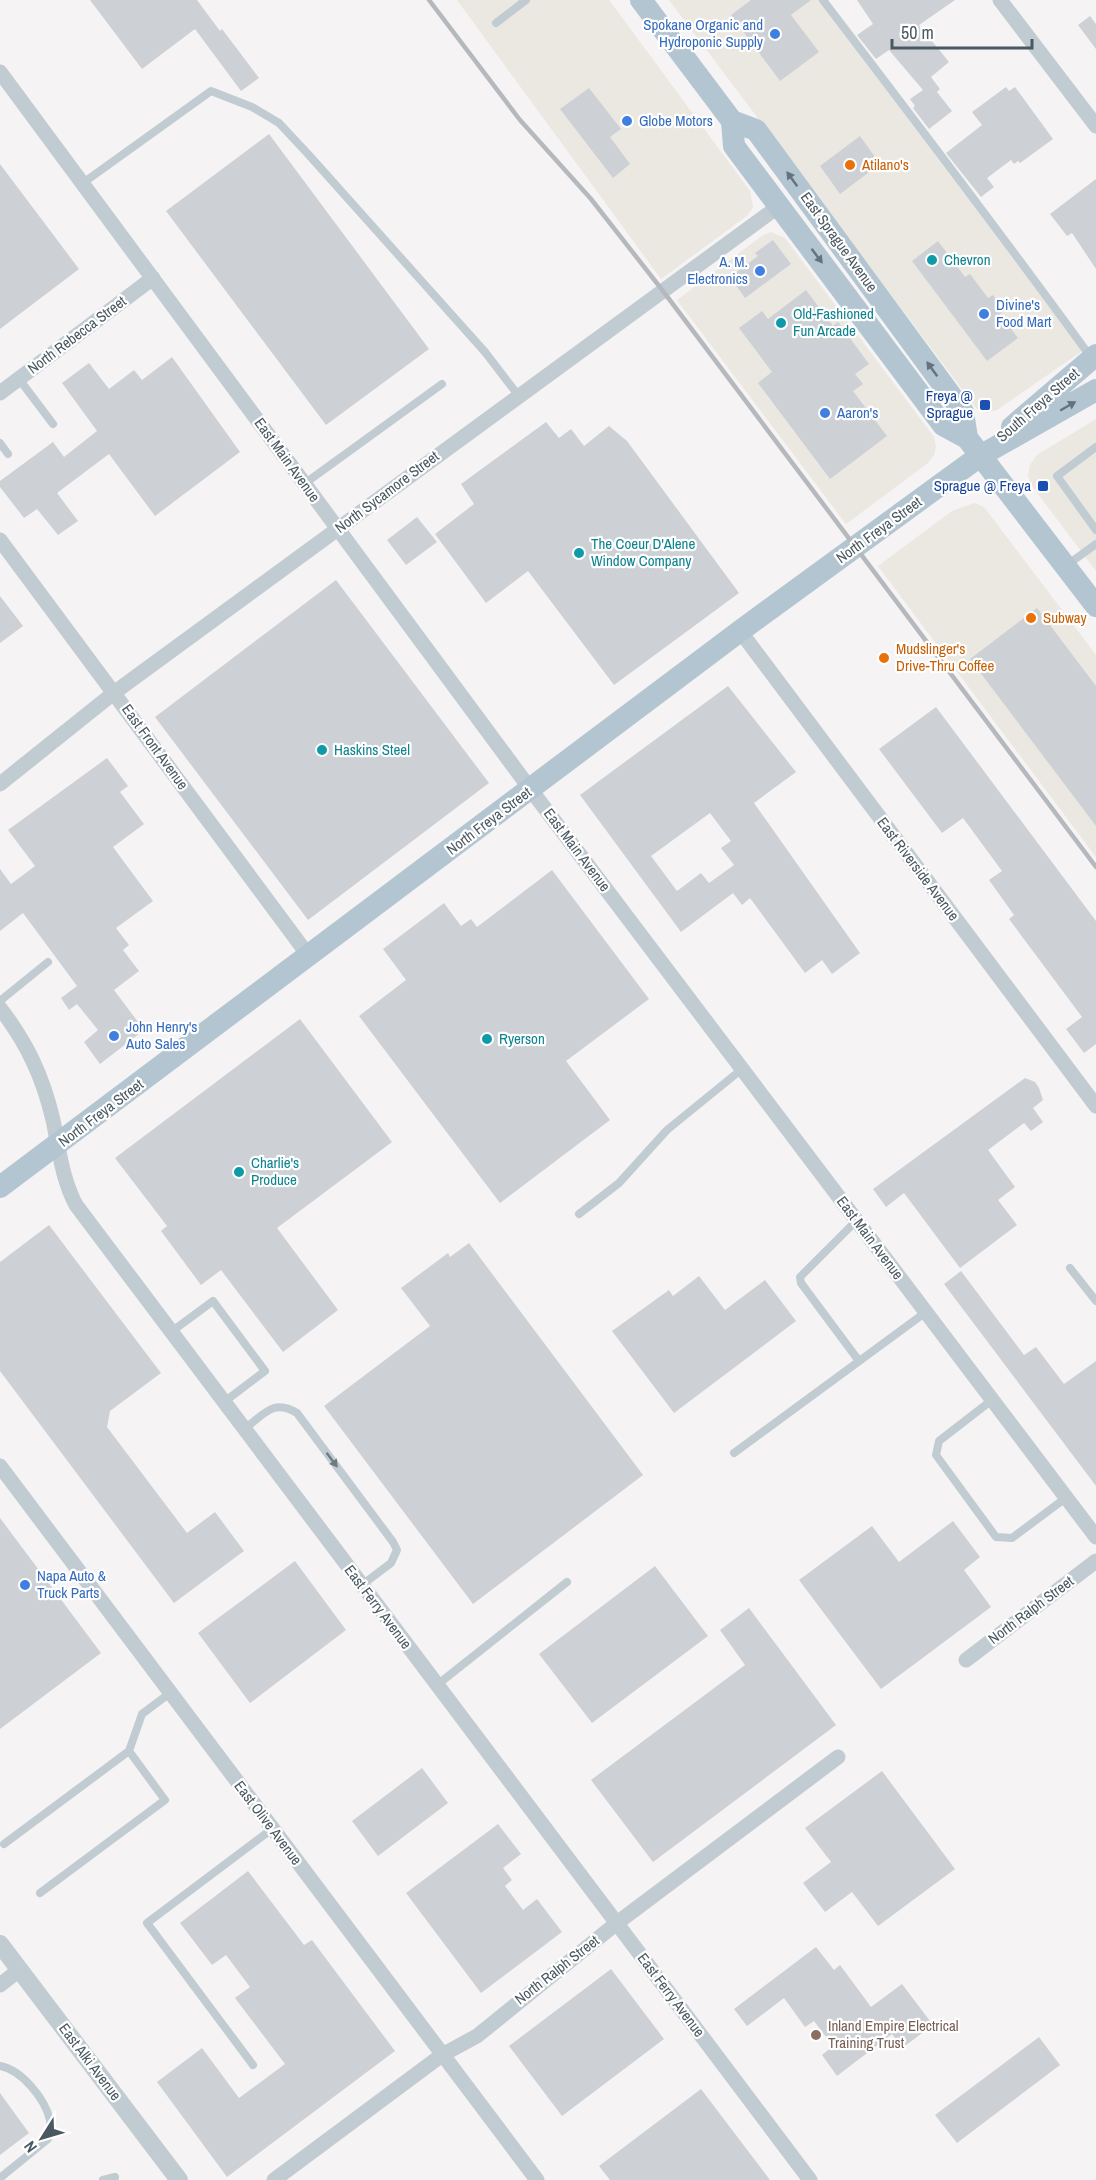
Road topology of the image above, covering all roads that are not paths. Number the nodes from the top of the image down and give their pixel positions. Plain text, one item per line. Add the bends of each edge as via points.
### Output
1 (526, 0) edge
2 (641, 0) edge
3 (823, 0) edge
4 (1000, 0) edge
5 (496, 22) dead end
6 (0, 72) edge
7 (732, 121) junction
8 (1096, 126) edge
9 (83, 183) junction
10 (779, 206) junction
11 (153, 278) junction
12 (1094, 357) edge
13 (19, 379) junction
14 (442, 384) dead end
15 (1096, 390) edge
16 (0, 393) edge
17 (518, 395) junction
18 (53, 424) dead end
19 (0, 443) edge
20 (974, 447) junction
21 (1096, 447) edge
22 (8, 454) dead end
23 (304, 484) junction
24 (337, 529) junction
25 (1096, 530) edge
26 (0, 540) edge
27 (1096, 544) edge
28 (1066, 566) junction
29 (1096, 606) edge
30 (740, 632) junction
31 (115, 692) junction
32 (0, 784) edge
33 (531, 790) junction
34 (308, 955) junction
35 (48, 962) dead end
36 (0, 1001) edge
37 (0, 1008) edge
38 (742, 1069) junction
39 (1096, 1106) edge
40 (58, 1145) junction
41 (0, 1187) edge
42 (579, 1214) dead end
43 (857, 1220) junction
44 (1070, 1268) dead end
45 (1096, 1301) edge
46 (926, 1312) junction
47 (171, 1332) junction
48 (859, 1361) junction
49 (992, 1400) junction
50 (224, 1402) junction
51 (244, 1429) junction
52 (734, 1453) dead end
53 (0, 1466) edge
54 (1066, 1497) junction
55 (1096, 1537) edge
56 (1096, 1560) edge
57 (567, 1582) dead end
58 (362, 1585) junction
59 (966, 1660) dead end
60 (437, 1685) junction
61 (170, 1693) junction
62 (129, 1751) junction
63 (838, 1757) dead end
64 (272, 1829) junction
65 (4, 1844) dead end
66 (40, 1893) dead end
67 (617, 1923) junction
68 (0, 1944) edge
69 (20, 1970) junction
70 (0, 1985) edge
71 (442, 2055) junction
72 (254, 2065) dead end
73 (0, 2066) edge
74 (115, 2177) dead end
75 (0, 2178) edge
76 (276, 2179) edge
77 (104, 2180) edge
78 (180, 2180) edge
79 (537, 2180) edge
80 (810, 2180) edge

1 - 5 lane
2 - 7 main road, East Sprague Avenue
3 - 12 lane
4 - 8 street
6 - 9 street, East Main Avenue
7 - 10 main road, East Sprague Avenue via 734,146
20 -> 7 main road, East Sprague Avenue via 963,412 756,130
9 - 11 street, East Main Avenue
9 - 17 lane via 211,91 252,107 279,123 309,154 485,352
10 - 17 street, North Sycamore Street
10 -> 20 main road, East Sprague Avenue via 943,425
11 - 13 street, North Rebecca Street
11 - 23 street, East Main Avenue
12 - 20 main road, South Freya Street
13 - 16 street, North Rebecca Street
13 - 18 lane
14 - 23 lane
20 -> 15 main road
17 - 24 street, North Sycamore Street
19 - 22 lane
20 - 28 main road, East Sprague Avenue
20 - 30 main road, North Freya Street
21 - 25 lane via 1057,476
23 - 24 street, East Main Avenue
24 - 31 street, North Sycamore Street
24 - 33 street, East Main Avenue
26 - 31 street, East Front Avenue
27 - 28 lane
28 - 29 main road, East Sprague Avenue
30 - 33 main road, North Freya Street
30 - 39 street, East Riverside Avenue
31 - 32 street, North Sycamore Street
31 - 34 street, East Front Avenue
33 - 34 main road, North Freya Street
33 - 38 street, East Main Avenue
34 - 40 main road, North Freya Street
35 - 36 lane
37 - 40 street, East Ferry Avenue via 38,1068
38 - 42 lane via 667,1130 619,1183
38 - 43 street, East Main Avenue
40 - 41 main road, North Freya Street
40 - 47 street, East Ferry Avenue via 67,1188 76,1205
43 - 46 street, East Main Avenue
43 - 48 lane via 800,1278
44 - 45 lane
46 - 48 lane
46 - 49 street, East Main Avenue
47 - 50 street, East Ferry Avenue
47 - 50 lane via 213,1301 265,1371
48 - 52 lane
49 - 54 street, East Main Avenue
49 - 54 lane via 939,1441 936,1455 996,1537 1012,1538
50 - 51 street, East Ferry Avenue
51 - 58 street, East Ferry Avenue
51 -> 58 lane via 277,1405 297,1413 397,1550 391,1563
53 - 61 street, East Olive Avenue
54 - 55 street, East Main Avenue
56 - 59 street, North Ralph Street
57 - 60 lane
58 - 60 street, East Ferry Avenue
60 - 67 street, East Ferry Avenue
61 - 62 lane via 142,1713
61 - 64 street, East Olive Avenue
62 - 65 lane
62 - 66 lane via 165,1800
63 - 67 street, North Ralph Street
64 - 71 street, East Olive Avenue
64 - 72 lane via 147,1923
67 - 71 street, North Ralph Street via 477,2036
67 - 80 street, East Ferry Avenue
68 - 69 street, East Alki Avenue
69 - 70 street
69 - 78 street, East Alki Avenue
71 - 76 street, North Ralph Street
71 - 79 street, East Olive Avenue
73 - 75 lane via 19,2074 43,2104 51,2122 48,2139
74 - 77 lane

